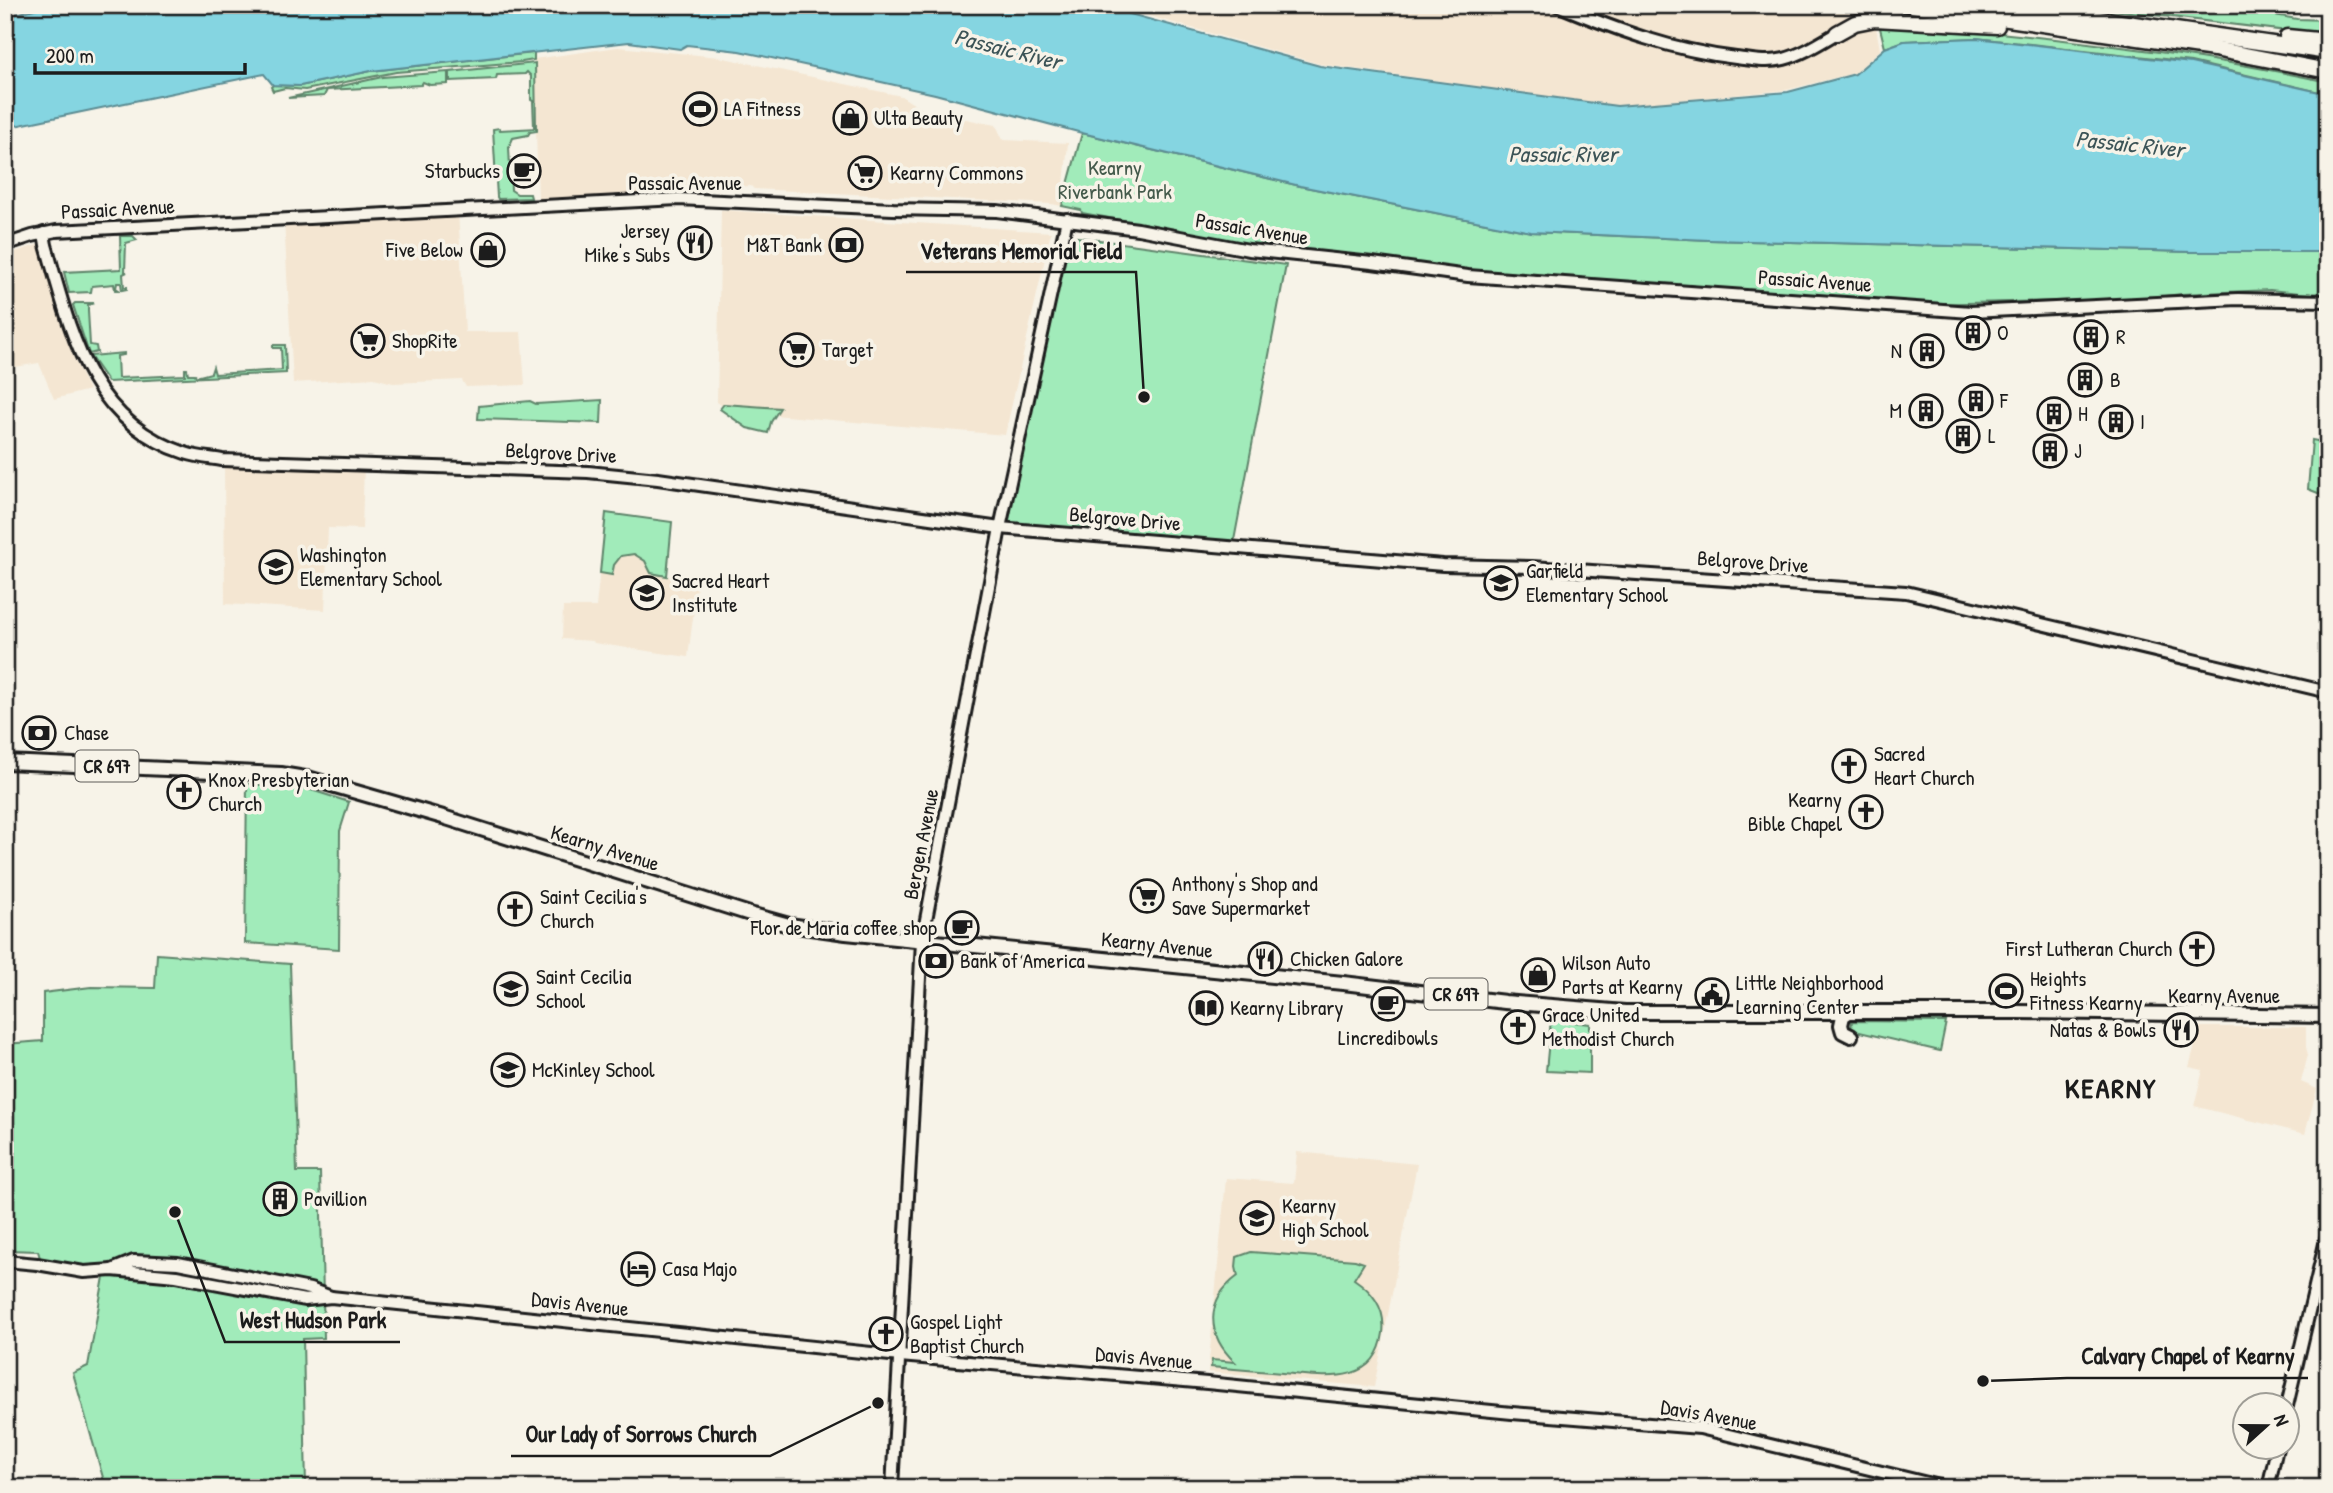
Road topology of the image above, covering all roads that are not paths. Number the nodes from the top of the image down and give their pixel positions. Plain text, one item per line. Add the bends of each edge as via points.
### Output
1 (1557, 5) edge
2 (1911, 5) edge
3 (2002, 5) edge
4 (2165, 28) junction
5 (1837, 33) joint
6 (2150, 40) junction
7 (2328, 41) edge
8 (2328, 52) edge
9 (2328, 71) edge
10 (1067, 219) junction
11 (44, 233) junction
12 (5, 245) edge
13 (2328, 301) edge
14 (1000, 528) junction
15 (2328, 692) edge
16 (5, 762) edge
17 (922, 941) junction
18 (1849, 1012) junction
19 (2328, 1016) edge
20 (1851, 1036) dead end
21 (2328, 1231) edge
22 (5, 1261) edge
23 (900, 1356) junction
24 (2290, 1392) edge
25 (2274, 1462) edge
26 (892, 1488) edge
27 (1948, 1488) edge
28 (2268, 1488) edge

1 - 5 street via 1655,43 1753,60 1783,60
2 - 6 highway
3 - 4 highway
4 - 7 highway
4 - 8 highway
5 - 6 highway via 1855,23 1885,19
6 - 9 highway
10 - 11 street, Passaic Avenue via 997,211 678,199
10 - 13 street, Passaic Avenue via 1249,250 1468,276 1971,312 2238,299
10 - 14 street, Bergen Avenue
11 - 12 street, Passaic Avenue
11 - 14 street, Belgrove Drive via 68,322 96,385 120,415 156,441 187,454 222,460 588,472
14 - 15 street, Belgrove Drive via 1443,565 1906,592
14 - 17 street, Bergen Avenue
16 - 17 main road, Kearny Avenue / CR 697 via 311,779 789,925
17 - 18 main road, Kearny Avenue / CR 697 via 1625,1012
17 - 23 street, Bergen Avenue
18 - 19 main road, Kearny Avenue / CR 697
18 - 20 main road via 1841,1025
21 - 24 street
22 - 23 street, Davis Avenue via 84,1272 112,1270 134,1261 178,1263 316,1290 331,1297
23 - 26 street, Bergen Avenue
23 - 27 street, Davis Avenue via 1699,1428
25 - 28 street

